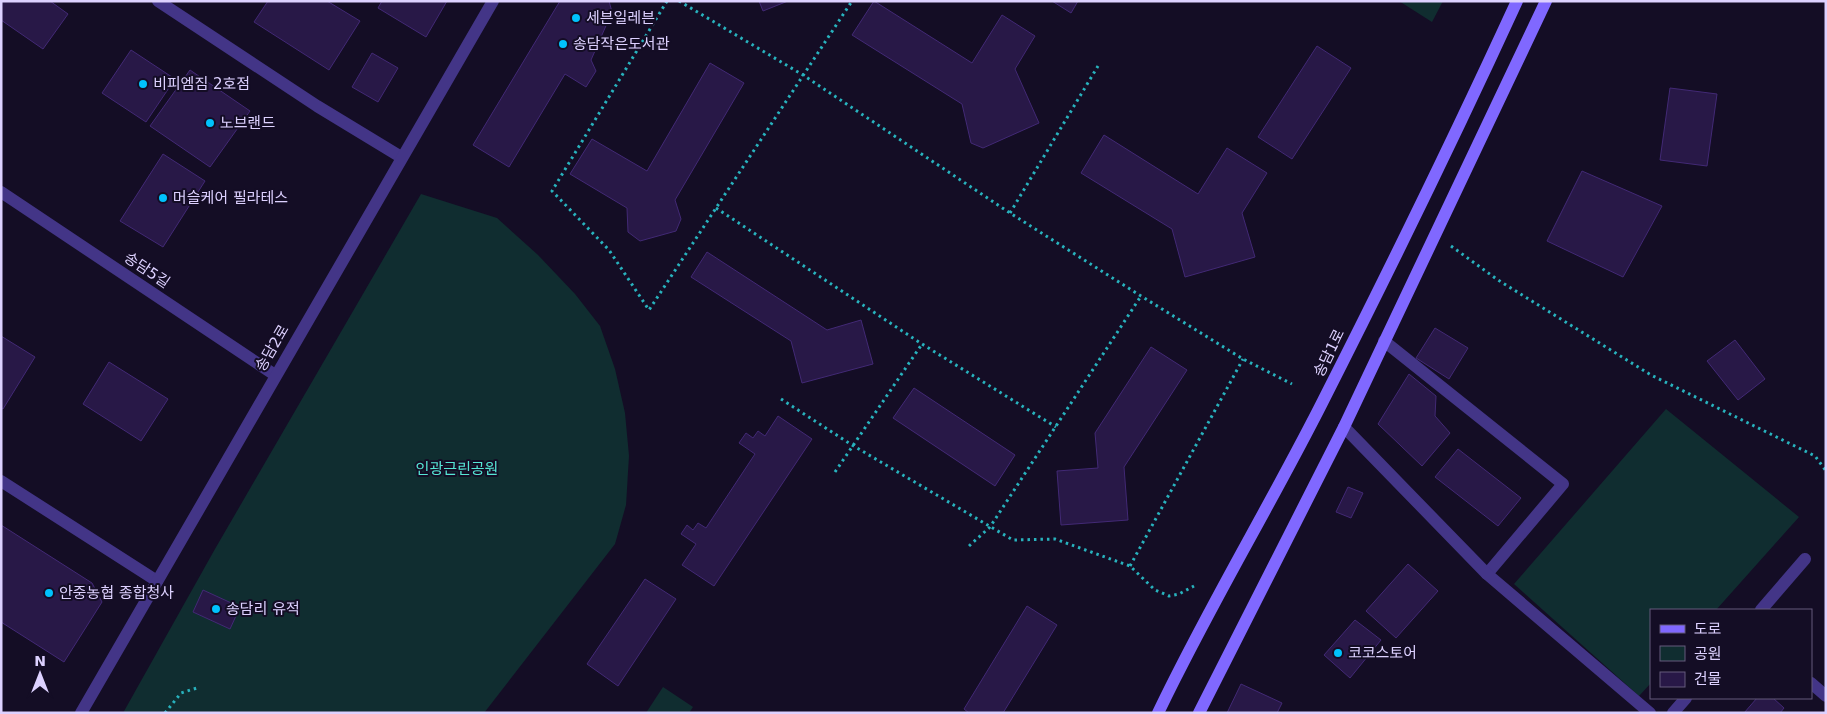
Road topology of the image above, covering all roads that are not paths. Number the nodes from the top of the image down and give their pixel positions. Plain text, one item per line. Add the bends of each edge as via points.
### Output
1 (158, 1) edge
2 (493, 1) edge
3 (1517, 1) edge
4 (1546, 1) edge
5 (402, 158) junction
6 (1, 192) edge
7 (1384, 341) junction
8 (275, 374) junction
9 (1344, 427) junction
10 (1, 482) edge
11 (1805, 559) dead end
12 (1486, 574) junction
13 (157, 581) junction
14 (1761, 609) edge
15 (1812, 684) edge
16 (1826, 696) edge
17 (1685, 699) edge
18 (81, 713) edge
19 (1158, 713) edge
20 (1199, 713) edge
21 (1650, 713) edge
22 (1673, 713) edge

1 - 5 street
2 - 5 street, 송담2로
3 - 19 main road, 송담1로 via 1322,403 1192,640
4 - 7 main road
5 - 8 street, 송담2로
6 - 8 street, 송담5길
7 - 9 main road
7 - 12 street via 1563,484
8 - 13 street, 송담2로
9 - 12 street
9 - 20 main road
10 - 13 street
11 - 14 street
12 - 21 street
13 - 18 street, 송담2로
15 - 16 street
17 - 22 street

